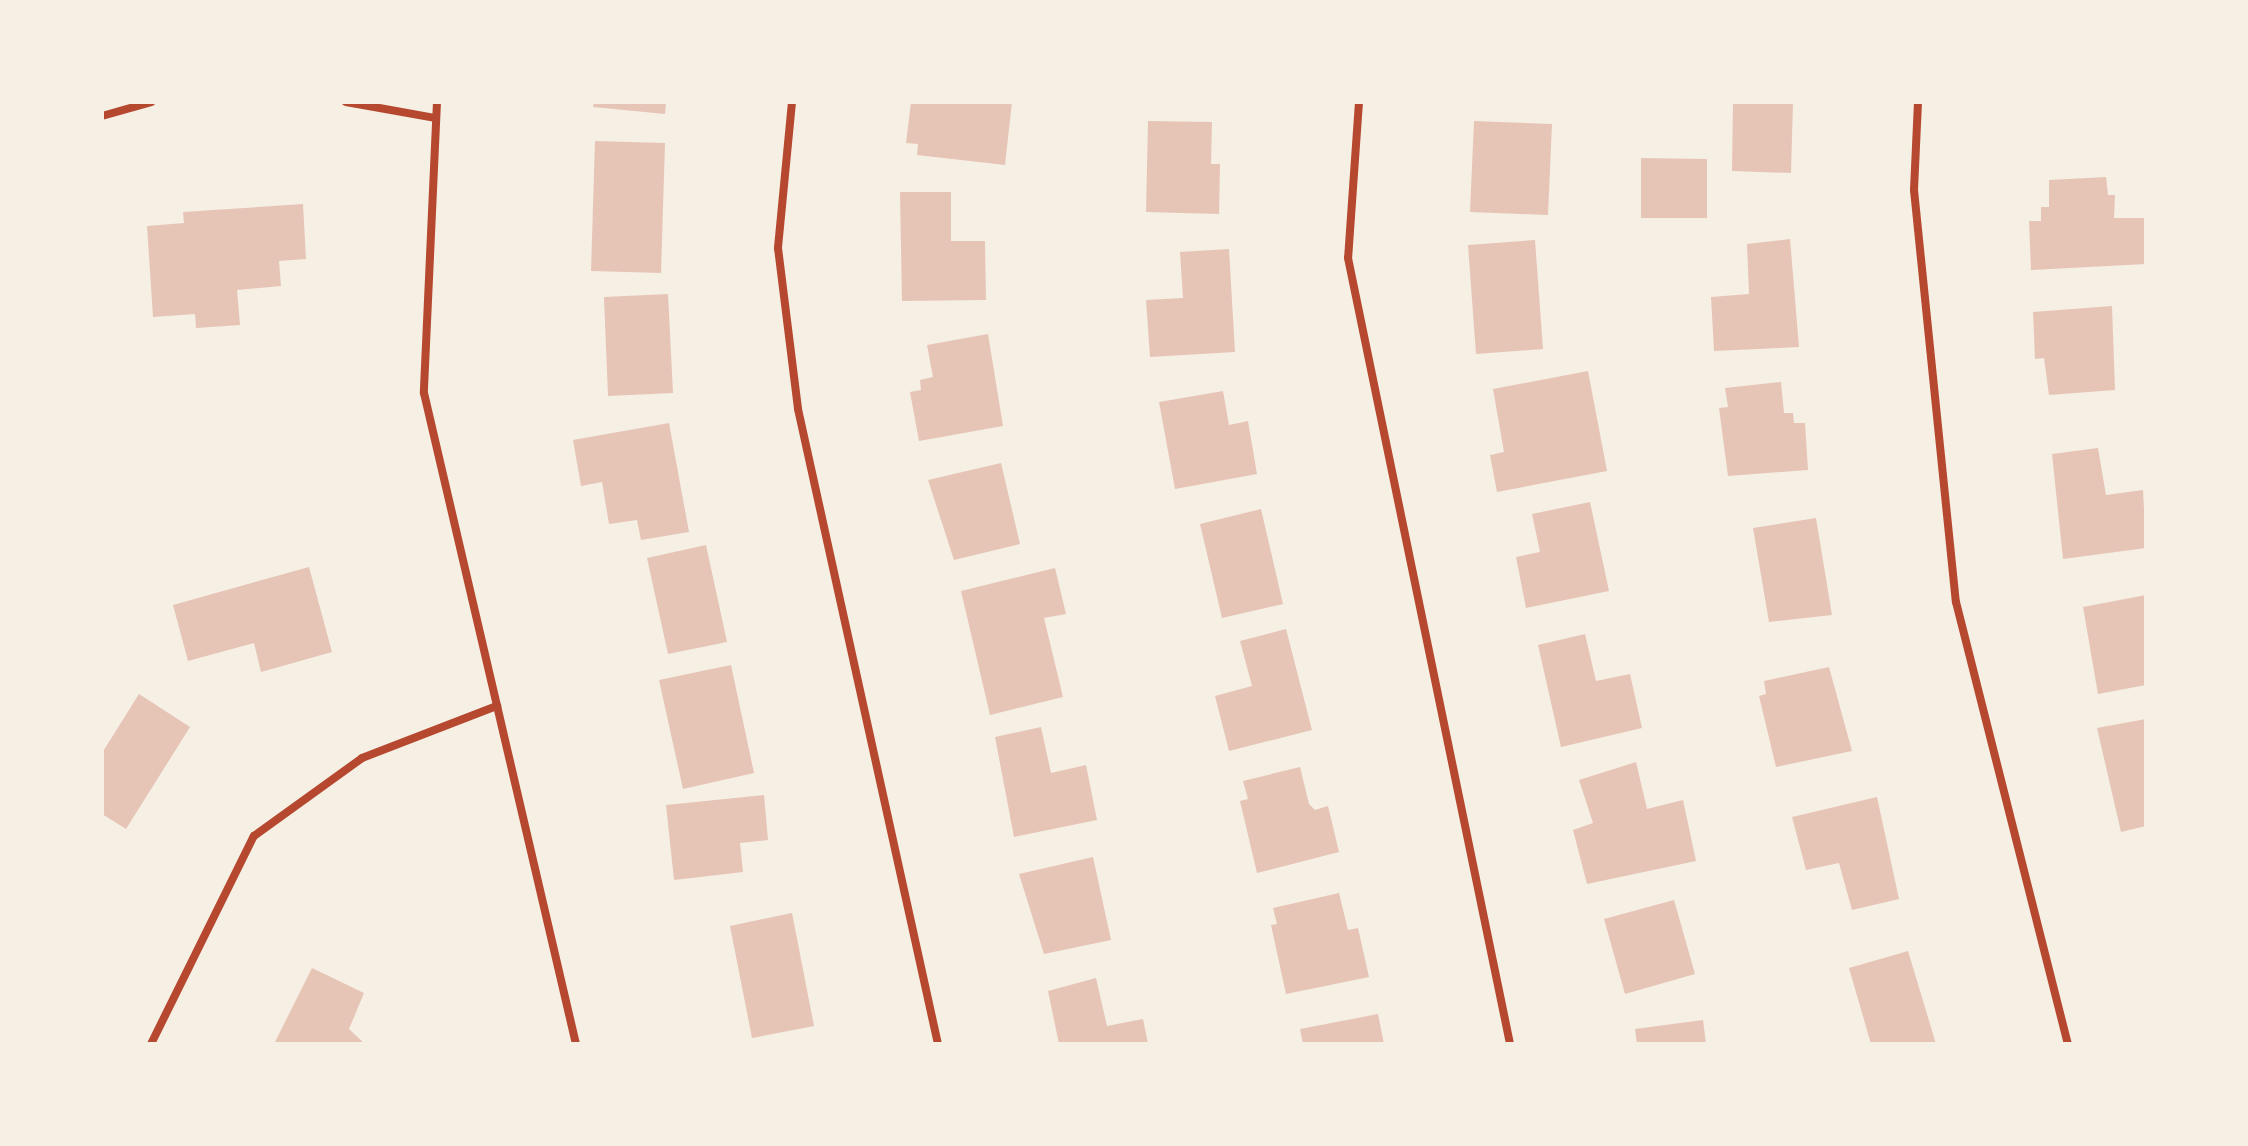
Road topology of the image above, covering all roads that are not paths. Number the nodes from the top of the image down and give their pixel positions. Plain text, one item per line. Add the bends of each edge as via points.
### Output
1 (151, 102) edge
2 (346, 102) edge
3 (437, 102) edge
4 (792, 102) edge
5 (1359, 102) edge
6 (1918, 102) edge
7 (102, 116) edge
8 (435, 118) junction
9 (497, 706) junction
10 (151, 1044) edge
11 (576, 1044) edge
12 (938, 1044) edge
13 (1510, 1044) edge
14 (2068, 1044) edge

1 - 7 street
2 - 8 street
3 - 8 street
4 - 12 street via 778,248 798,409
5 - 13 street via 1348,258
6 - 14 street via 1914,190 1956,602
8 - 9 street via 424,393
9 - 10 street via 362,758 254,836
9 - 11 street

